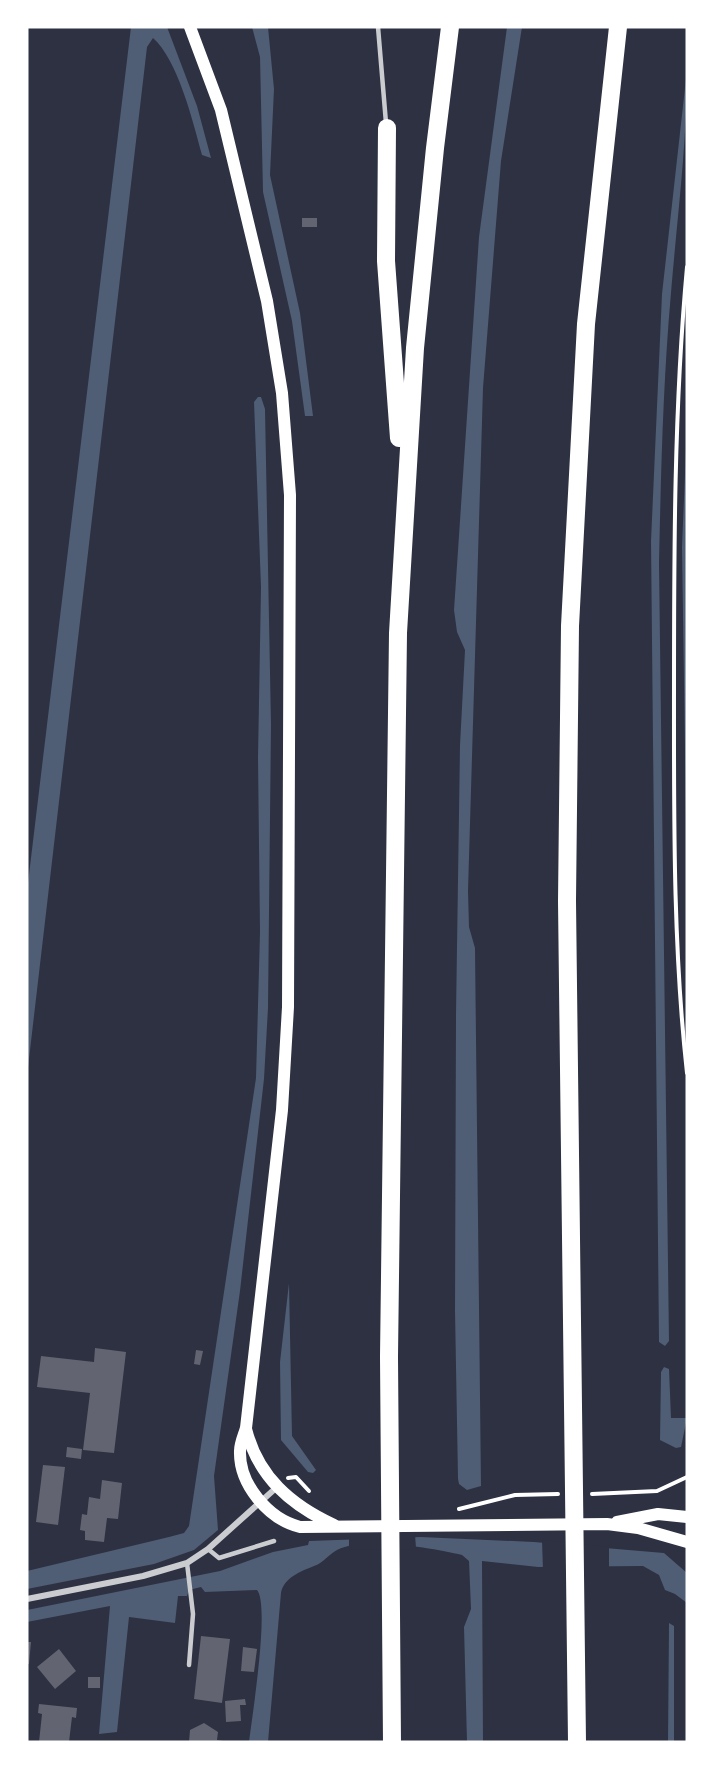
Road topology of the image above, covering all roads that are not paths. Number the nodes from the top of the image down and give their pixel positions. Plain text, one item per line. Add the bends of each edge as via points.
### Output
1 (190, 27) edge
2 (378, 27) edge
3 (450, 27) edge
4 (618, 27) edge
5 (387, 128) joint
6 (404, 506) junction
7 (246, 1428) junction
8 (277, 1487) junction
9 (261, 1501) junction
10 (687, 1517) edge
11 (607, 1524) junction
12 (337, 1527) junction
13 (274, 1541) dead end
14 (687, 1542) edge
15 (208, 1549) junction
16 (187, 1566) junction
17 (27, 1599) edge
18 (189, 1665) dead end
19 (392, 1742) edge
20 (578, 1742) edge

1 - 7 main road via 221,110 267,302 281,383 290,495 288,1006 282,1110
2 - 5 lane
3 - 6 highway via 423,250
4 - 20 highway via 592,257 570,626 567,889
5 - 6 highway via 386,261
6 - 19 highway via 394,777 388,1505
7 - 8 main road via 253,1450
7 - 9 main road via 240,1448 241,1462 250,1487
8 - 9 street
8 - 12 main road via 301,1509
9 - 12 main road via 291,1524
9 - 15 street
10 - 11 main road via 652,1514
11 - 12 main road
11 - 14 main road
13 - 15 lane via 219,1558
15 - 16 street
16 - 17 street
16 - 18 lane via 193,1614

